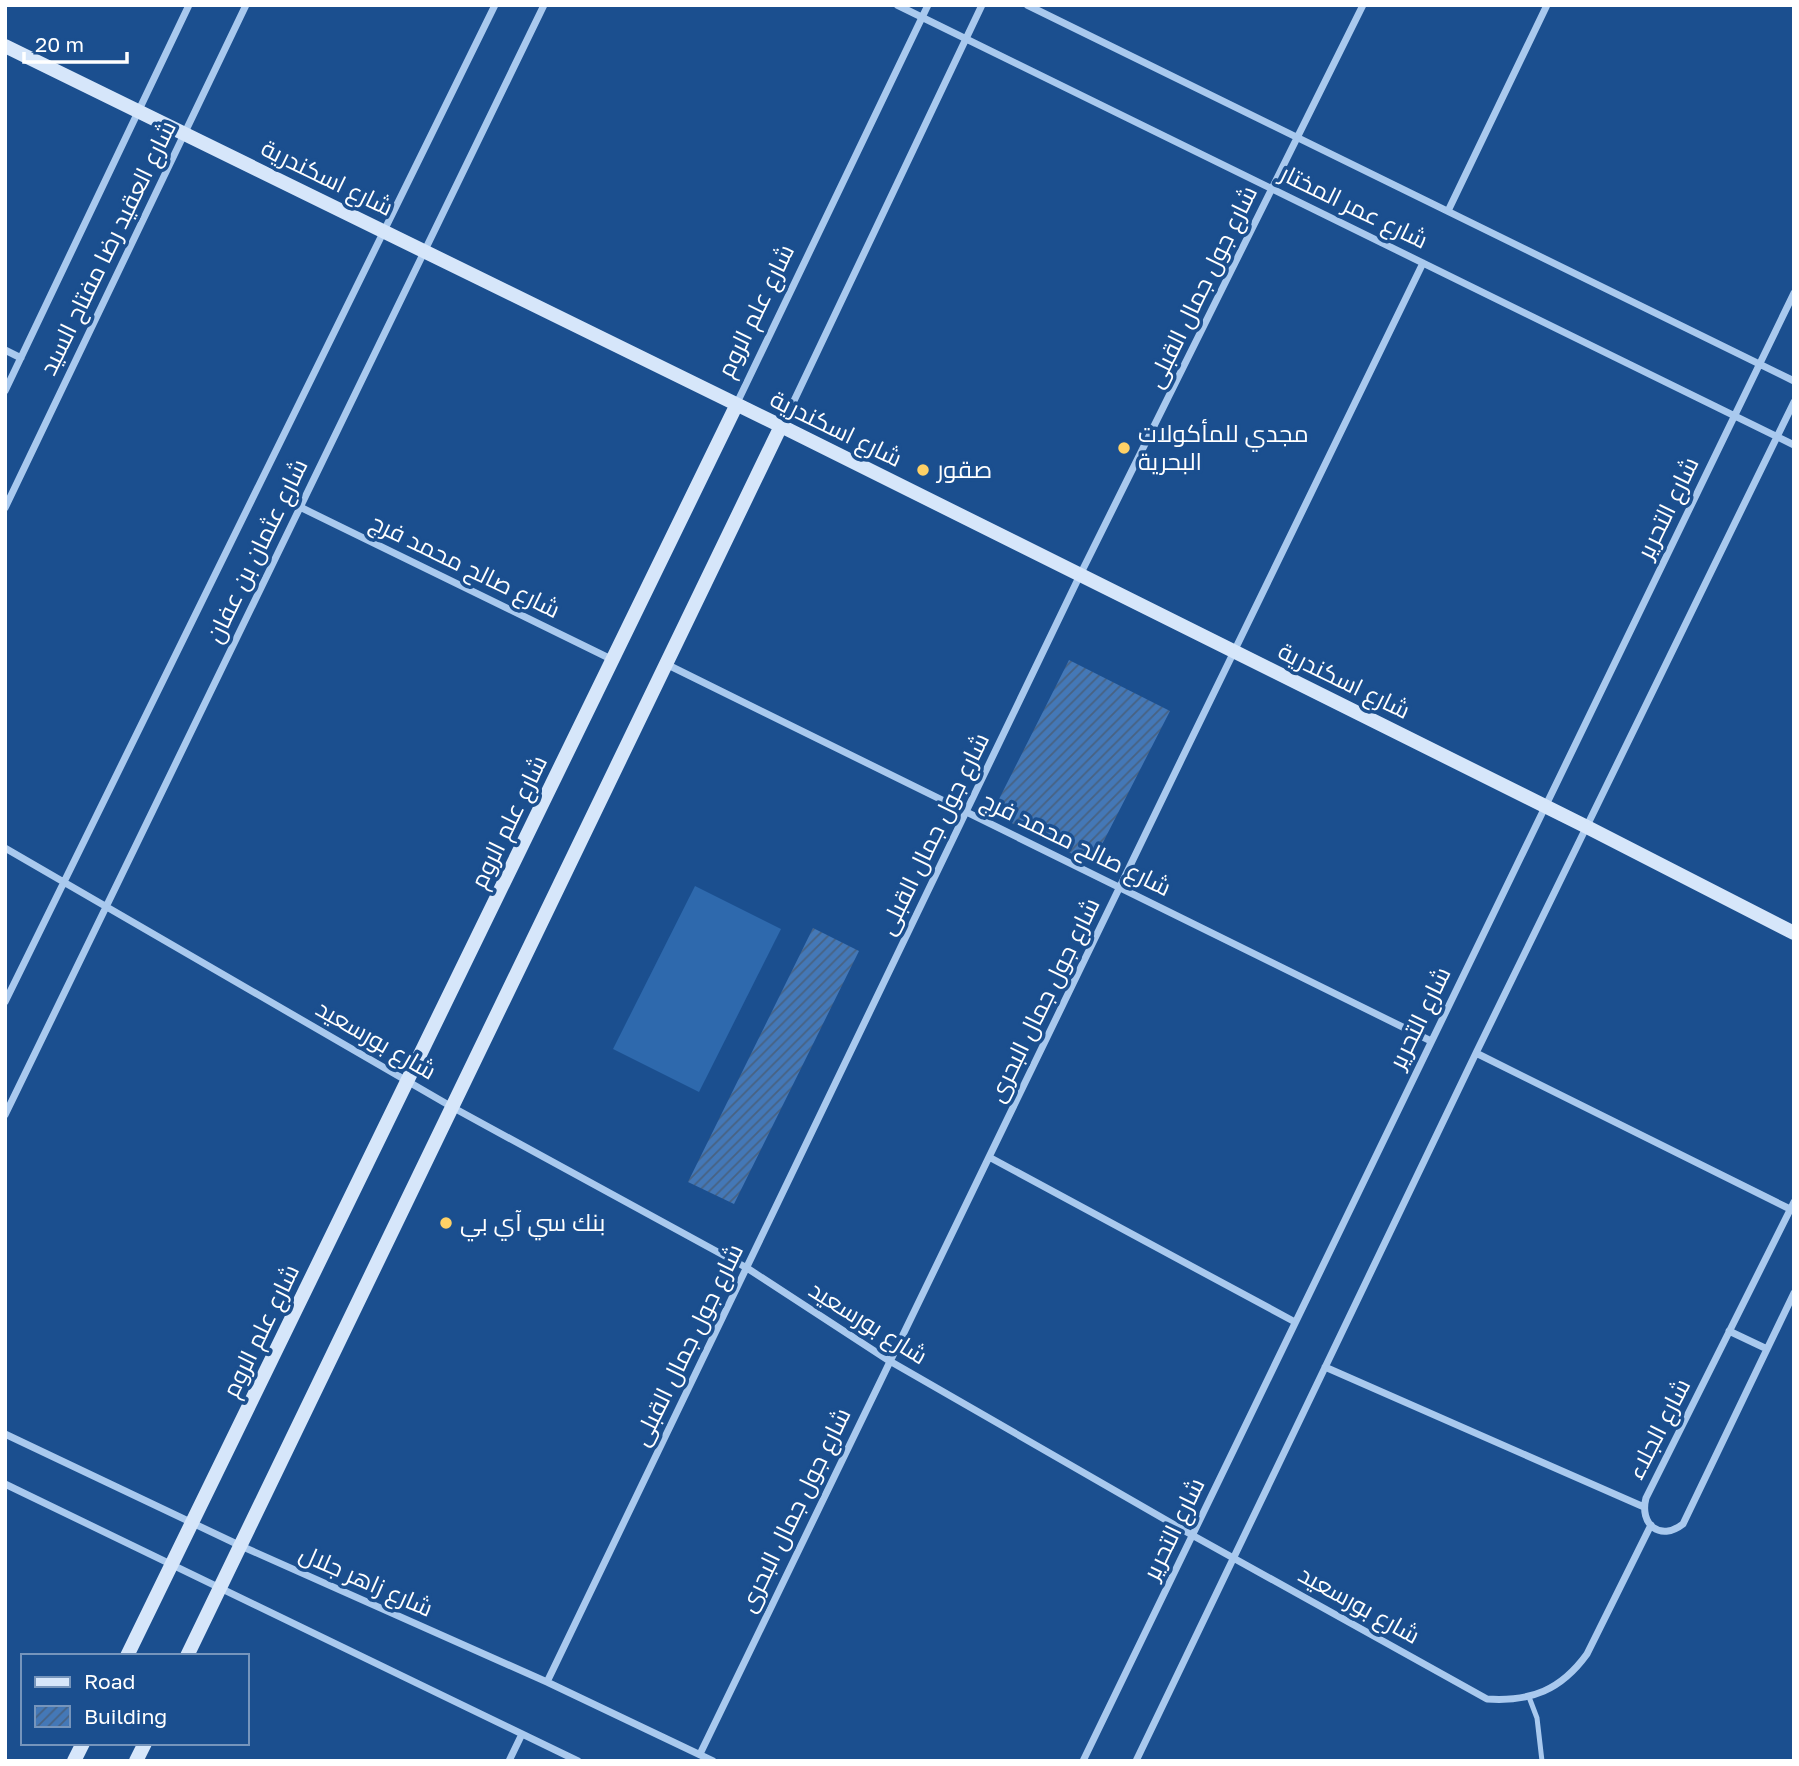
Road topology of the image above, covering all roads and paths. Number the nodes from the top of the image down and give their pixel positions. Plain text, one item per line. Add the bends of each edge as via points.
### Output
1 (190, 5) edge
2 (246, 5) edge
3 (495, 5) edge
4 (544, 5) edge
5 (897, 5) edge
6 (928, 5) edge
7 (982, 5) edge
8 (1027, 5) edge
9 (1363, 5) edge
10 (1547, 5) edge
11 (922, 18) junction
12 (966, 39) junction
13 (5, 46) edge
14 (138, 110) junction
15 (185, 133) junction
16 (1297, 138) junction
17 (1272, 188) junction
18 (1448, 211) junction
19 (384, 231) junction
20 (424, 251) junction
21 (1423, 263) junction
22 (1794, 293) edge
23 (5, 350) edge
24 (21, 358) junction
25 (1759, 364) junction
26 (1794, 381) edge
27 (5, 391) edge
28 (1794, 402) edge
29 (736, 406) junction
30 (1734, 417) junction
31 (781, 426) junction
32 (1777, 437) junction
33 (1794, 445) edge
34 (300, 507) junction
35 (5, 508) edge
36 (1080, 575) junction
37 (1234, 652) junction
38 (612, 660) junction
39 (666, 664) junction
40 (1545, 806) junction
41 (966, 813) junction
42 (1587, 827) junction
43 (5, 848) edge
44 (65, 882) junction
45 (1121, 886) junction
46 (106, 905) junction
47 (1794, 933) edge
48 (5, 1002) edge
49 (1431, 1041) junction
50 (1476, 1053) junction
51 (408, 1082) junction
52 (452, 1107) junction
53 (5, 1115) edge
54 (989, 1157) junction
55 (1792, 1206) edge
56 (747, 1268) junction
57 (1794, 1293) edge
58 (1294, 1322) junction
59 (1729, 1331) junction
60 (1767, 1349) junction
61 (888, 1360) junction
62 (1325, 1367) junction
63 (5, 1434) edge
64 (5, 1484) edge
65 (1644, 1507) junction
66 (192, 1523) junction
67 (1651, 1525) junction
68 (1192, 1535) junction
69 (241, 1546) junction
70 (1233, 1558) junction
71 (172, 1565) junction
72 (220, 1588) junction
73 (128, 1654) edge
74 (188, 1654) edge
75 (547, 1682) junction
76 (1529, 1697) junction
77 (522, 1734) junction
78 (82, 1745) edge
79 (144, 1745) edge
80 (699, 1754) junction
81 (74, 1761) edge
82 (136, 1761) edge
83 (509, 1761) edge
84 (578, 1761) edge
85 (713, 1761) edge
86 (1083, 1761) edge
87 (1136, 1761) edge
88 (1542, 1761) edge

1 - 14 street, شارع العقيد رضا مفتاح السيد
2 - 15 street, شارع العقيد رضا مفتاح السيد
3 - 19 street, شارع عثمان بن عفان
4 - 20 street, شارع عثمان بن عفان
5 - 11 street, شارع عمر المختار
6 - 11 street, شارع علم الروم
7 - 12 street
8 - 16 street, شارع عمر المختار
9 - 16 street, شارع جول جمال القبلى
10 - 18 street
11 - 12 street, شارع عمر المختار
11 - 29 street, شارع علم الروم
12 - 17 street, شارع عمر المختار
12 - 31 street
13 - 14 street, شارع اسكندرية
14 - 15 street, شارع اسكندرية
14 - 24 street, شارع العقيد رضا مفتاح السيد
15 - 19 street, شارع اسكندرية
15 - 35 street, شارع العقيد رضا مفتاح السيد
16 - 17 street, شارع جول جمال القبلى
16 - 18 street, شارع عمر المختار
17 - 21 street, شارع عمر المختار
17 - 36 street, شارع جول جمال القبلى
18 - 25 street, شارع عمر المختار
19 - 20 street, شارع اسكندرية
19 - 44 street, شارع عثمان بن عفان
20 - 29 street, شارع اسكندرية
20 - 34 street, شارع عثمان بن عفان
21 - 30 street, شارع عمر المختار
21 - 37 street, شارع جول جمال البحرى
22 - 25 street, شارع التحرير
23 - 24 street
24 - 27 street, شارع العقيد رضا مفتاح السيد
25 - 26 street, شارع عمر المختار
25 - 30 street, شارع التحرير
28 - 32 street
29 - 31 street, شارع اسكندرية
29 - 38 street, شارع علم الروم
30 - 32 street, شارع عمر المختار
30 - 40 street, شارع التحرير
31 - 36 street, شارع اسكندرية
31 - 39 street
32 - 33 street, شارع عمر المختار
32 - 42 street
34 - 38 street, شارع صالح محمد فرج
34 - 46 street, شارع عثمان بن عفان
36 - 37 street, شارع اسكندرية
36 - 41 street, شارع جول جمال القبلى
37 - 40 street, شارع اسكندرية
37 - 45 street, شارع جول جمال البحرى
38 - 51 street, شارع علم الروم
39 - 41 street, شارع صالح محمد فرج
39 - 52 street
40 - 42 street, شارع اسكندرية
40 - 49 street, شارع التحرير
41 - 45 street, شارع صالح محمد فرج
41 - 56 street, شارع جول جمال القبلى
42 - 47 street, شارع اسكندرية
42 - 50 street
43 - 44 street, شارع بورسعيد
44 - 46 street, شارع بورسعيد
44 - 48 street, شارع عثمان بن عفان
45 - 49 street, شارع صالح محمد فرج
45 - 54 street, شارع جول جمال البحرى
46 - 51 street, شارع بورسعيد
46 - 53 street, شارع عثمان بن عفان
49 - 58 street, شارع التحرير
50 - 55 street
50 - 62 street
51 - 52 street, شارع بورسعيد
51 - 66 street, شارع علم الروم
52 - 56 street, شارع بورسعيد
52 - 69 street
54 - 58 street
54 - 61 street, شارع جول جمال البحرى
55 - 59 street, شارع الجلاء
56 - 61 street, شارع بورسعيد
56 - 75 street, شارع جول جمال القبلى
57 - 60 street
58 - 68 street, شارع التحرير
59 - 60 street
59 - 65 street, شارع الجلاء
60 - 67 street via 1683,1524 1667,1532
61 - 68 street, شارع بورسعيد
61 - 80 street, شارع جول جمال البحرى
62 - 65 street
62 - 70 street
63 - 66 street, شارع زاهر جلال
64 - 71 street
65 - 67 street, شارع الجلاء
66 - 69 street, شارع زاهر جلال
66 - 71 street, شارع علم الروم
67 - 76 street, شارع بورسعيد via 1577,1669 1564,1681
68 - 70 street, شارع بورسعيد
68 - 86 street, شارع التحرير
69 - 72 street
69 - 75 street, شارع زاهر جلال
70 - 76 street, شارع بورسعيد via 1487,1699
70 - 87 street
71 - 72 street
71 - 73 street, شارع علم الروم
72 - 74 street
72 - 77 street
75 - 80 street, شارع زاهر جلال
76 - 88 lane
77 - 83 street
77 - 84 street
78 - 81 street
79 - 82 street
80 - 85 street, شارع زاهر جلال

